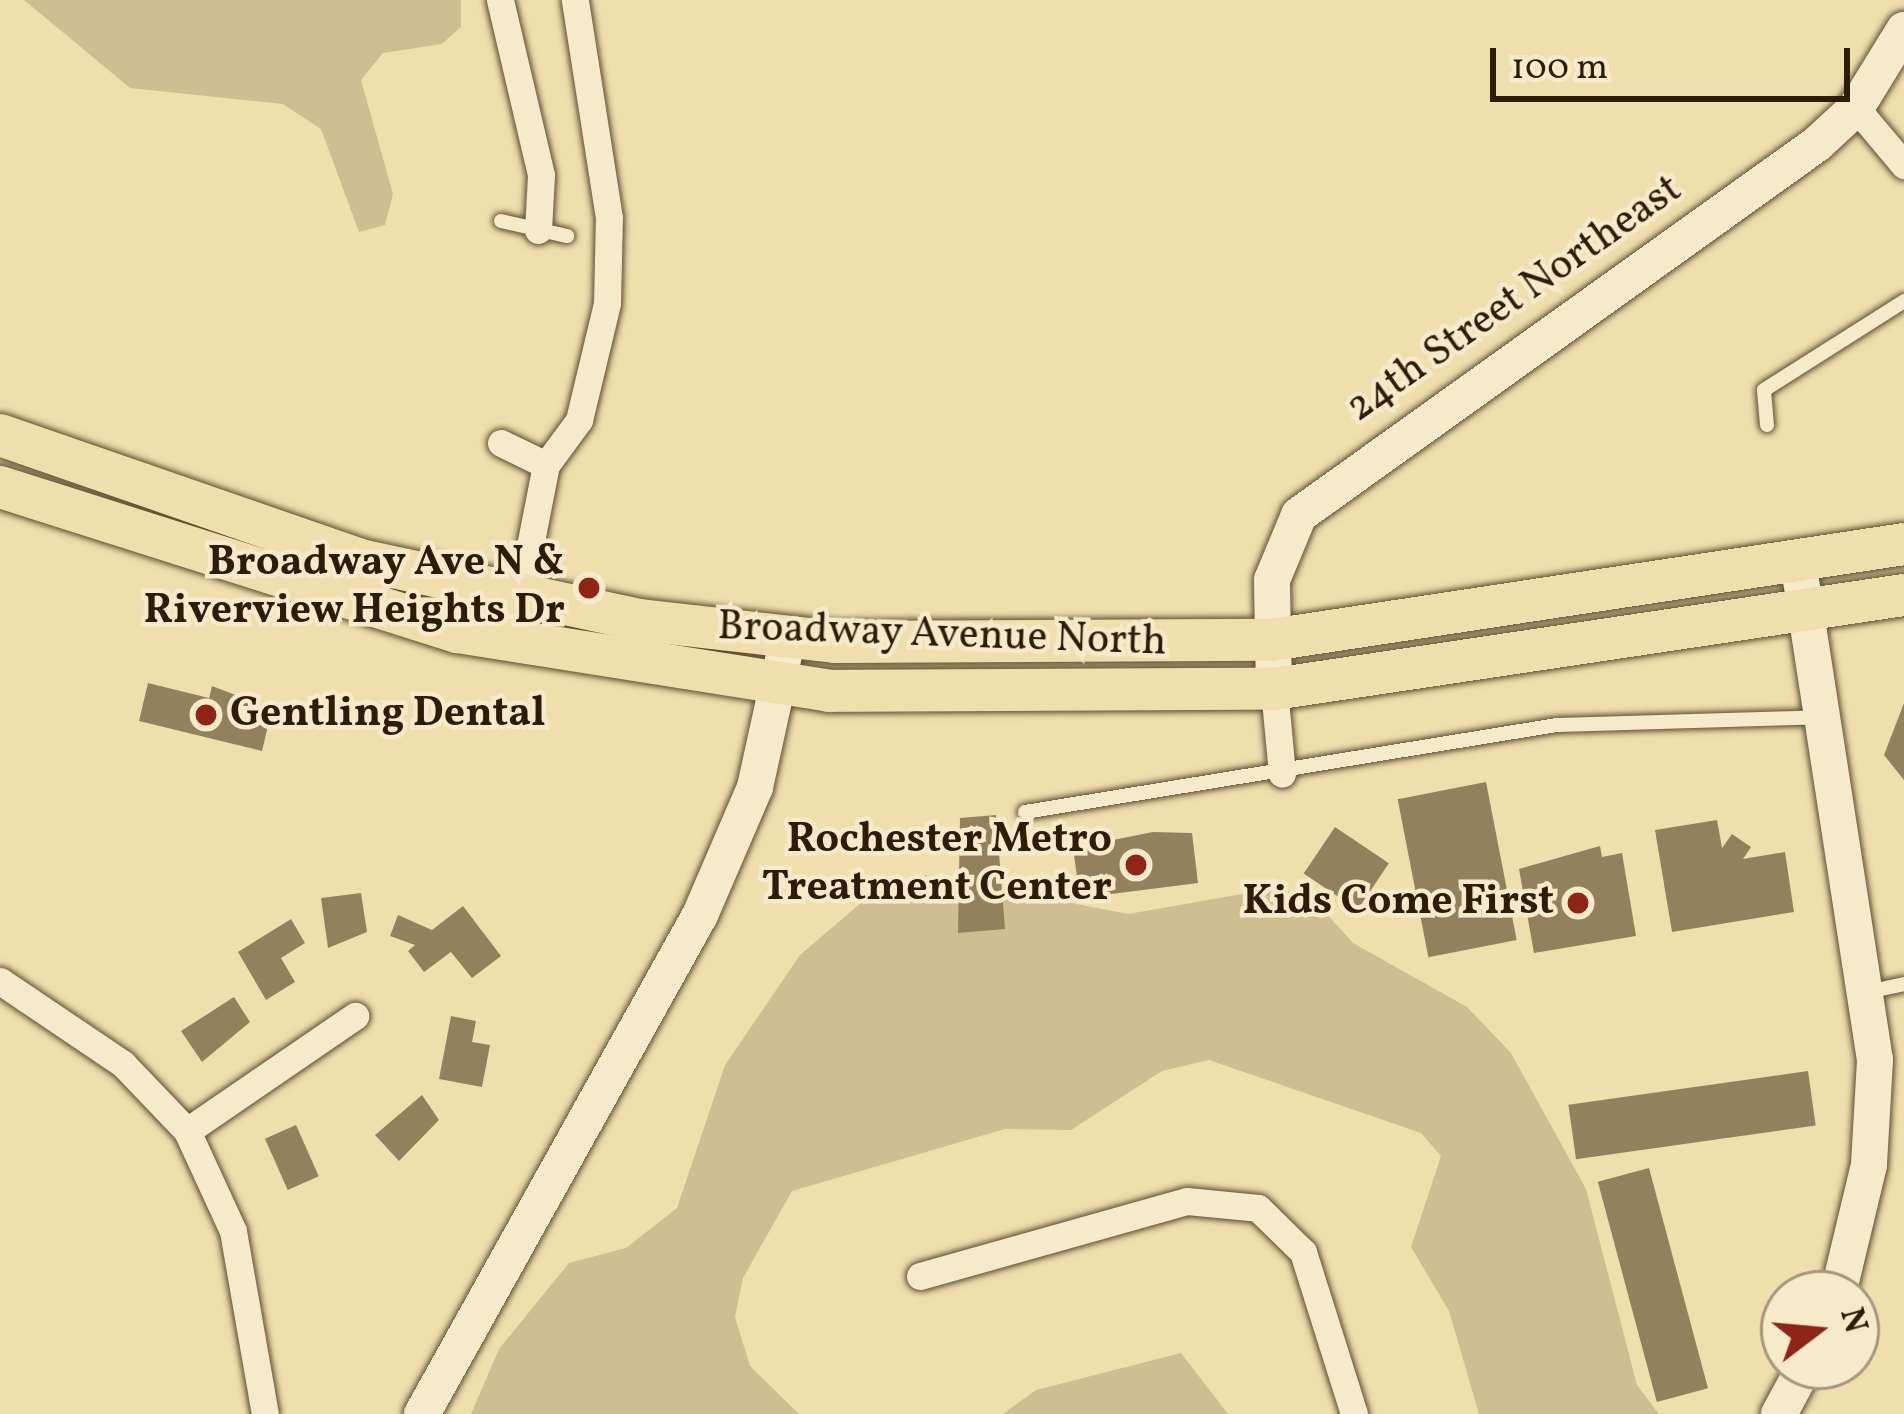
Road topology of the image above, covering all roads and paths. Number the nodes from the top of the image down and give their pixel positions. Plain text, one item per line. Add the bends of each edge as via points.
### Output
1 (500, 0) edge
2 (575, 0) edge
3 (1904, 30) edge
4 (1856, 108) junction
5 (1904, 165) edge
6 (501, 221) dead end
7 (538, 230) junction
8 (567, 236) dead end
9 (1904, 301) edge
10 (1767, 425) dead end
11 (0, 435) edge
12 (501, 443) dead end
13 (546, 466) junction
14 (0, 487) edge
15 (1904, 544) edge
16 (1798, 561) junction
17 (1904, 595) edge
18 (521, 596) junction
19 (1806, 611) junction
20 (788, 638) junction
21 (1271, 640) junction
22 (511, 644) junction
23 (781, 687) junction
24 (1274, 689) junction
25 (1823, 716) junction
26 (1282, 775) junction
27 (1025, 812) dead end
28 (0, 981) edge
29 (1904, 984) edge
30 (1868, 992) junction
31 (355, 1016) dead end
32 (187, 1131) junction
33 (1843, 1270) edge
34 (920, 1276) dead end
35 (265, 1414) edge
36 (422, 1414) edge
37 (1354, 1414) edge

1 - 7 street via 541,175
2 - 13 street via 609,218 607,303 579,421
3 - 4 street, 24th Street Northeast
4 - 5 street
4 - 21 street, 24th Street Northeast via 1321,493 1275,567
6 - 7 lane
7 - 8 lane
9 - 10 lane via 1764,390
11 - 18 main road, Broadway Avenue North via 275,535
12 - 13 street
13 - 18 street
14 - 22 main road, Broadway Avenue North via 313,594
15 - 16 main road, Broadway Avenue North
16 - 19 street
16 - 21 main road, Broadway Avenue North
17 - 19 main road, Broadway Avenue North
18 - 20 main road, Broadway Avenue North
18 - 22 street
19 - 24 main road, Broadway Avenue North
19 - 25 street
20 - 21 main road, Broadway Avenue North
20 - 23 street
21 - 24 street, 24th Street Northeast
22 - 23 main road, Broadway Avenue North
23 - 24 main road, Broadway Avenue North via 1074,698
23 - 36 street via 755,787 700,915
24 - 26 street
25 - 26 lane via 1557,725
25 - 30 street
26 - 27 lane
28 - 32 street via 123,1064
29 - 30 lane
30 - 33 street via 1875,1114
31 - 32 street
32 - 35 street via 233,1231
34 - 37 street via 1187,1201 1258,1208 1303,1252

